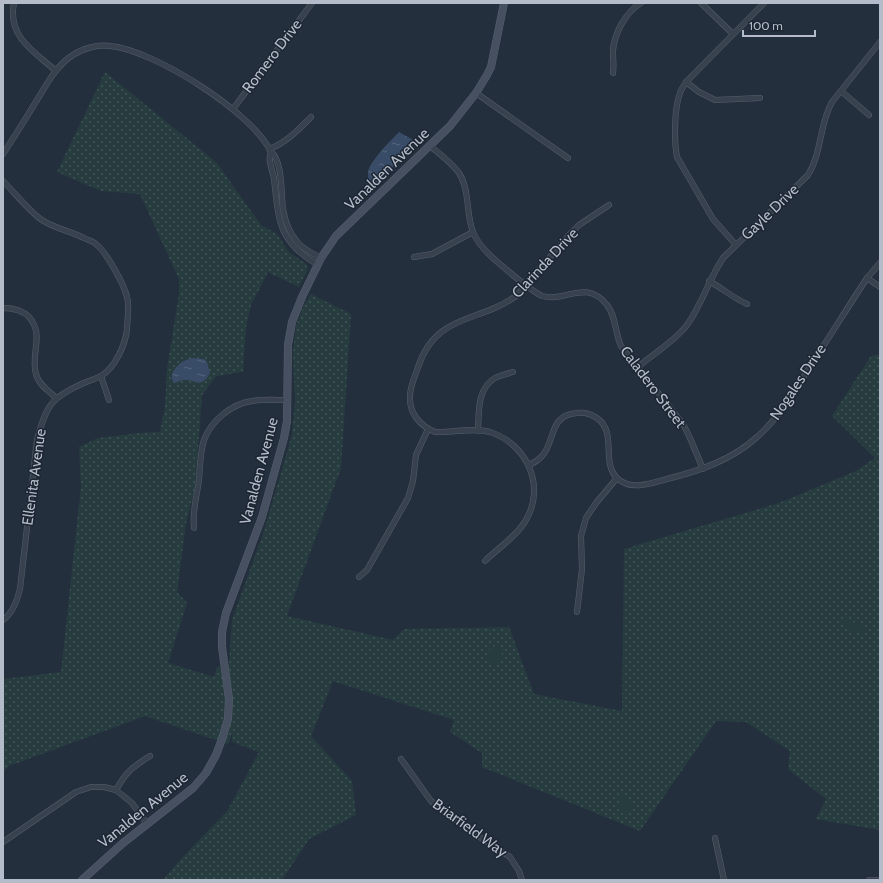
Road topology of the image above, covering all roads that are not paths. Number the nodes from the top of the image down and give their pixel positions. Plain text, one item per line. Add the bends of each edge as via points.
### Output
1 (14, 3) edge
2 (312, 3) edge
3 (504, 3) edge
4 (641, 3) edge
5 (701, 3) edge
6 (764, 3) edge
7 (733, 34) junction
8 (880, 42) edge
9 (55, 70) junction
10 (613, 73) dead end
11 (686, 82) junction
12 (841, 91) junction
13 (476, 93) junction
14 (760, 98) dead end
15 (233, 109) junction
16 (870, 114) dead end
17 (312, 117) dead end
18 (430, 146) junction
19 (270, 151) junction
20 (3, 154) edge
21 (568, 158) dead end
22 (3, 181) edge
23 (609, 205) dead end
24 (473, 232) junction
25 (736, 245) junction
26 (414, 257) dead end
27 (320, 262) junction
28 (880, 262) edge
29 (867, 278) junction
30 (709, 282) junction
31 (526, 285) junction
32 (880, 287) edge
33 (747, 304) dead end
34 (3, 308) edge
35 (638, 367) junction
36 (513, 372) dead end
37 (101, 376) junction
38 (56, 398) junction
39 (109, 400) dead end
40 (288, 400) junction
41 (428, 429) junction
42 (478, 430) junction
43 (529, 465) junction
44 (702, 469) junction
45 (617, 478) junction
46 (194, 528) dead end
47 (485, 562) dead end
48 (359, 577) dead end
49 (577, 612) dead end
50 (3, 620) edge
51 (150, 756) dead end
52 (401, 759) dead end
53 (116, 790) junction
54 (147, 824) junction
55 (715, 838) dead end
56 (3, 842) edge
57 (82, 880) edge
58 (522, 880) edge
59 (724, 880) edge
60 (869, 880) edge
61 (880, 880) edge

1 - 9 street via 12,13 18,35
2 - 15 street, Romero Drive
3 - 13 main road, Vanalden Avenue via 492,63
4 - 10 street via 634,7 617,34 613,52
5 - 7 street
6 - 7 street
7 - 11 street
8 - 12 street, Gayle Drive
9 - 15 street via 71,57 90,47 109,45 129,49 195,82
9 - 20 street
11 - 14 street via 715,100
11 - 25 street via 677,102 677,157 713,218
12 - 16 street
12 - 25 street, Gayle Drive via 826,112 814,166 808,175
13 - 18 main road, Vanalden Avenue
13 - 21 street
15 - 19 street via 254,129
17 - 19 street
18 - 24 street, Caladero Street via 454,167 462,178
18 - 27 main road, Vanalden Avenue via 336,236
19 - 27 street via 269,159 280,224 298,252
22 - 37 street, Ellenita Avenue via 40,219 97,245 120,280 127,296 129,310 126,337 121,352
23 - 31 street, Clarinda Drive via 575,229
24 - 26 street via 432,254
24 - 31 street, Caladero Street via 482,247
25 - 30 street, Gayle Drive via 723,258
27 - 40 main road, Vanalden Avenue via 292,322 288,345
28 - 29 street, Nogales Drive
29 - 32 street
29 - 44 street, Nogales Drive via 775,418 744,447
30 - 33 street
30 - 35 street, Gayle Drive via 681,332
31 - 35 street, Caladero Street via 543,296 554,297 584,292 602,300 612,313 621,346
31 - 41 street, Clarinda Drive via 508,302 442,331 424,353 410,390 410,401 413,413
34 - 38 street via 25,313 34,324 37,334 34,364 36,376
35 - 44 street, Caladero Street via 683,424
36 - 42 street via 495,378 482,391
37 - 38 street, Ellenita Avenue
37 - 39 street
38 - 50 street, Ellenita Avenue via 48,408 37,440 18,599
40 - 46 street via 252,401 241,404 220,417 209,430 202,451 193,514
40 - 54 main road, Vanalden Avenue via 286,426 262,517 223,626 222,647 229,699 225,732 206,773 194,788
41 - 42 street via 435,432
41 - 48 street via 416,455 408,498 367,570
42 - 43 street via 503,438 517,448
43 - 45 street via 544,453 553,430 563,418 578,412 585,413 600,420 605,427 610,467
43 - 47 street via 534,492 531,510 520,528
44 - 45 street, Nogales Drive via 644,485 625,483
45 - 49 street via 586,518 582,536 582,569
51 - 53 street via 125,775
52 - 58 street, Briarfield Way via 431,801 510,857
53 - 54 street via 132,803
53 - 56 street via 91,787 76,792
54 - 57 main road, Vanalden Avenue
55 - 59 street
60 - 61 street

